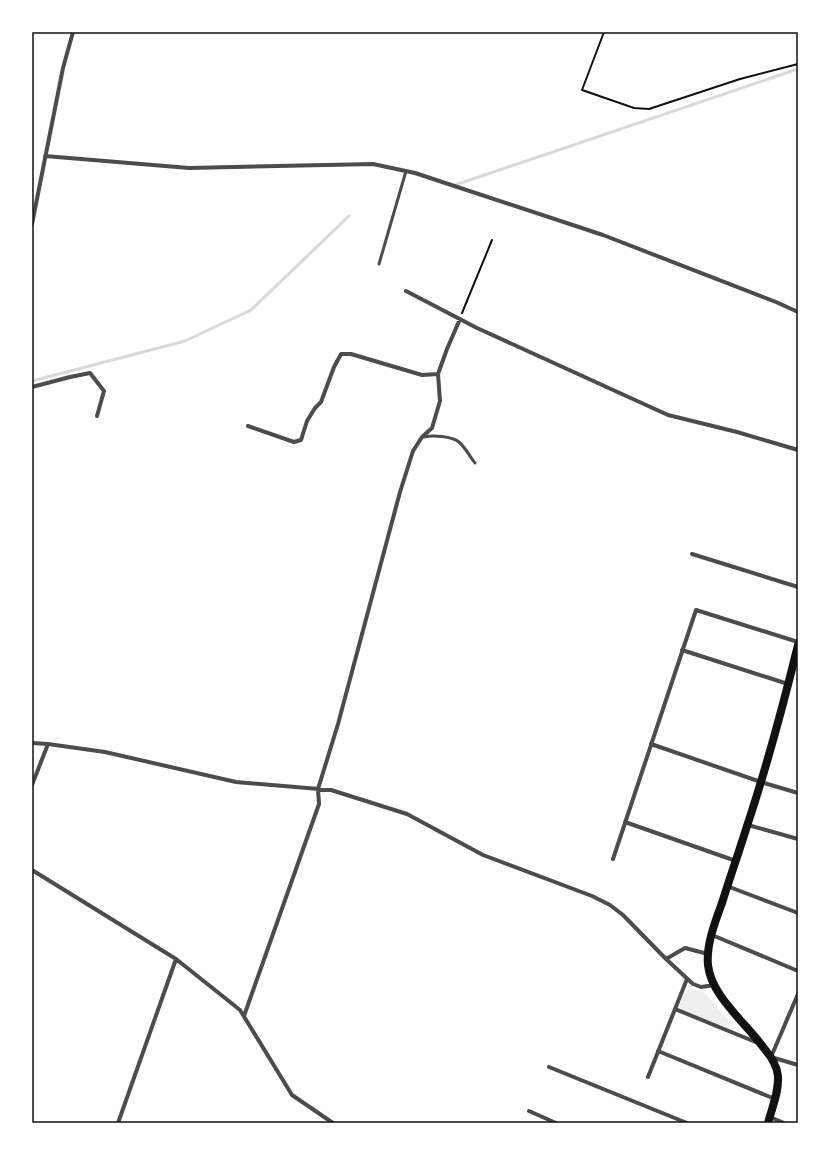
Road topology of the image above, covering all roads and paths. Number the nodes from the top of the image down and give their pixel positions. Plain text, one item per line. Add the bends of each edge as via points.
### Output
1 (74, 32) edge
2 (604, 32) edge
3 (798, 64) edge
4 (45, 156) junction
5 (406, 171) junction
6 (32, 224) edge
7 (492, 240) dead end
8 (379, 264) dead end
9 (406, 291) dead end
10 (798, 312) edge
11 (460, 319) junction
12 (438, 374) junction
13 (32, 387) edge
14 (97, 416) dead end
15 (248, 426) dead end
16 (422, 437) junction
17 (798, 450) edge
18 (475, 464) dead end
19 (692, 554) dead end
20 (798, 587) edge
21 (798, 642) edge
22 (798, 645) edge
23 (682, 650) junction
24 (788, 684) junction
25 (32, 743) edge
26 (48, 744) junction
27 (651, 744) junction
28 (761, 782) junction
29 (32, 785) edge
30 (318, 789) junction
31 (798, 793) edge
32 (625, 822) junction
33 (748, 825) junction
34 (798, 838) edge
35 (614, 859) dead end
36 (736, 861) junction
37 (32, 870) edge
38 (727, 886) junction
39 (798, 913) edge
40 (712, 935) junction
41 (708, 954) junction
42 (176, 959) junction
43 (666, 959) junction
44 (798, 971) edge
45 (687, 980) junction
46 (714, 985) junction
47 (798, 994) edge
48 (675, 1009) junction
49 (244, 1016) junction
50 (762, 1044) junction
51 (658, 1051) junction
52 (771, 1057) junction
53 (798, 1065) edge
54 (549, 1067) dead end
55 (648, 1077) dead end
56 (775, 1099) junction
57 (529, 1111) dead end
58 (769, 1120) edge
59 (118, 1123) edge
60 (333, 1123) edge
61 (556, 1123) edge
62 (687, 1123) edge
63 (784, 1123) edge

1 - 4 street via 63,68
2 - 3 path via 582,90 634,108 649,109 740,79
4 - 5 street via 189,168 373,164
4 - 6 street
5 - 8 lane
5 - 10 street via 604,235
7 - 11 path
9 - 11 street
11 - 12 street
11 - 17 street via 668,416
12 - 15 street via 422,375 351,354 341,354 321,402 307,421 301,440 294,442
12 - 16 street via 440,401 432,428
13 - 14 street via 90,373 104,390
16 - 18 lane via 431,435 458,442
16 - 30 street via 413,451 400,492
19 - 20 street
21 - 23 street via 696,610
22 - 24 main road
23 - 24 street
23 - 27 street
24 - 28 main road
25 - 26 street
26 - 29 street
26 - 30 street via 105,752 236,782
27 - 28 street
27 - 32 street
28 - 31 street
28 - 33 main road
30 - 43 street via 331,790 406,814 483,855 592,896 623,915
30 - 49 street via 319,804
32 - 35 street
32 - 36 street
33 - 34 street
33 - 36 main road
36 - 38 main road
37 - 42 street
38 - 39 street
38 - 40 main road
40 - 41 main road
40 - 44 street
41 - 43 street via 685,948
41 - 46 main road via 708,967
42 - 49 street via 240,1010
42 - 59 street
43 - 45 street
45 - 46 street via 701,987
45 - 48 street
46 - 50 main road
47 - 52 street
48 - 50 street
48 - 51 street
49 - 60 street via 292,1095
50 - 52 main road
51 - 55 street
51 - 56 street
52 - 53 street
52 - 56 main road via 778,1076
54 - 62 street
56 - 58 main road
57 - 61 street
58 - 63 street

